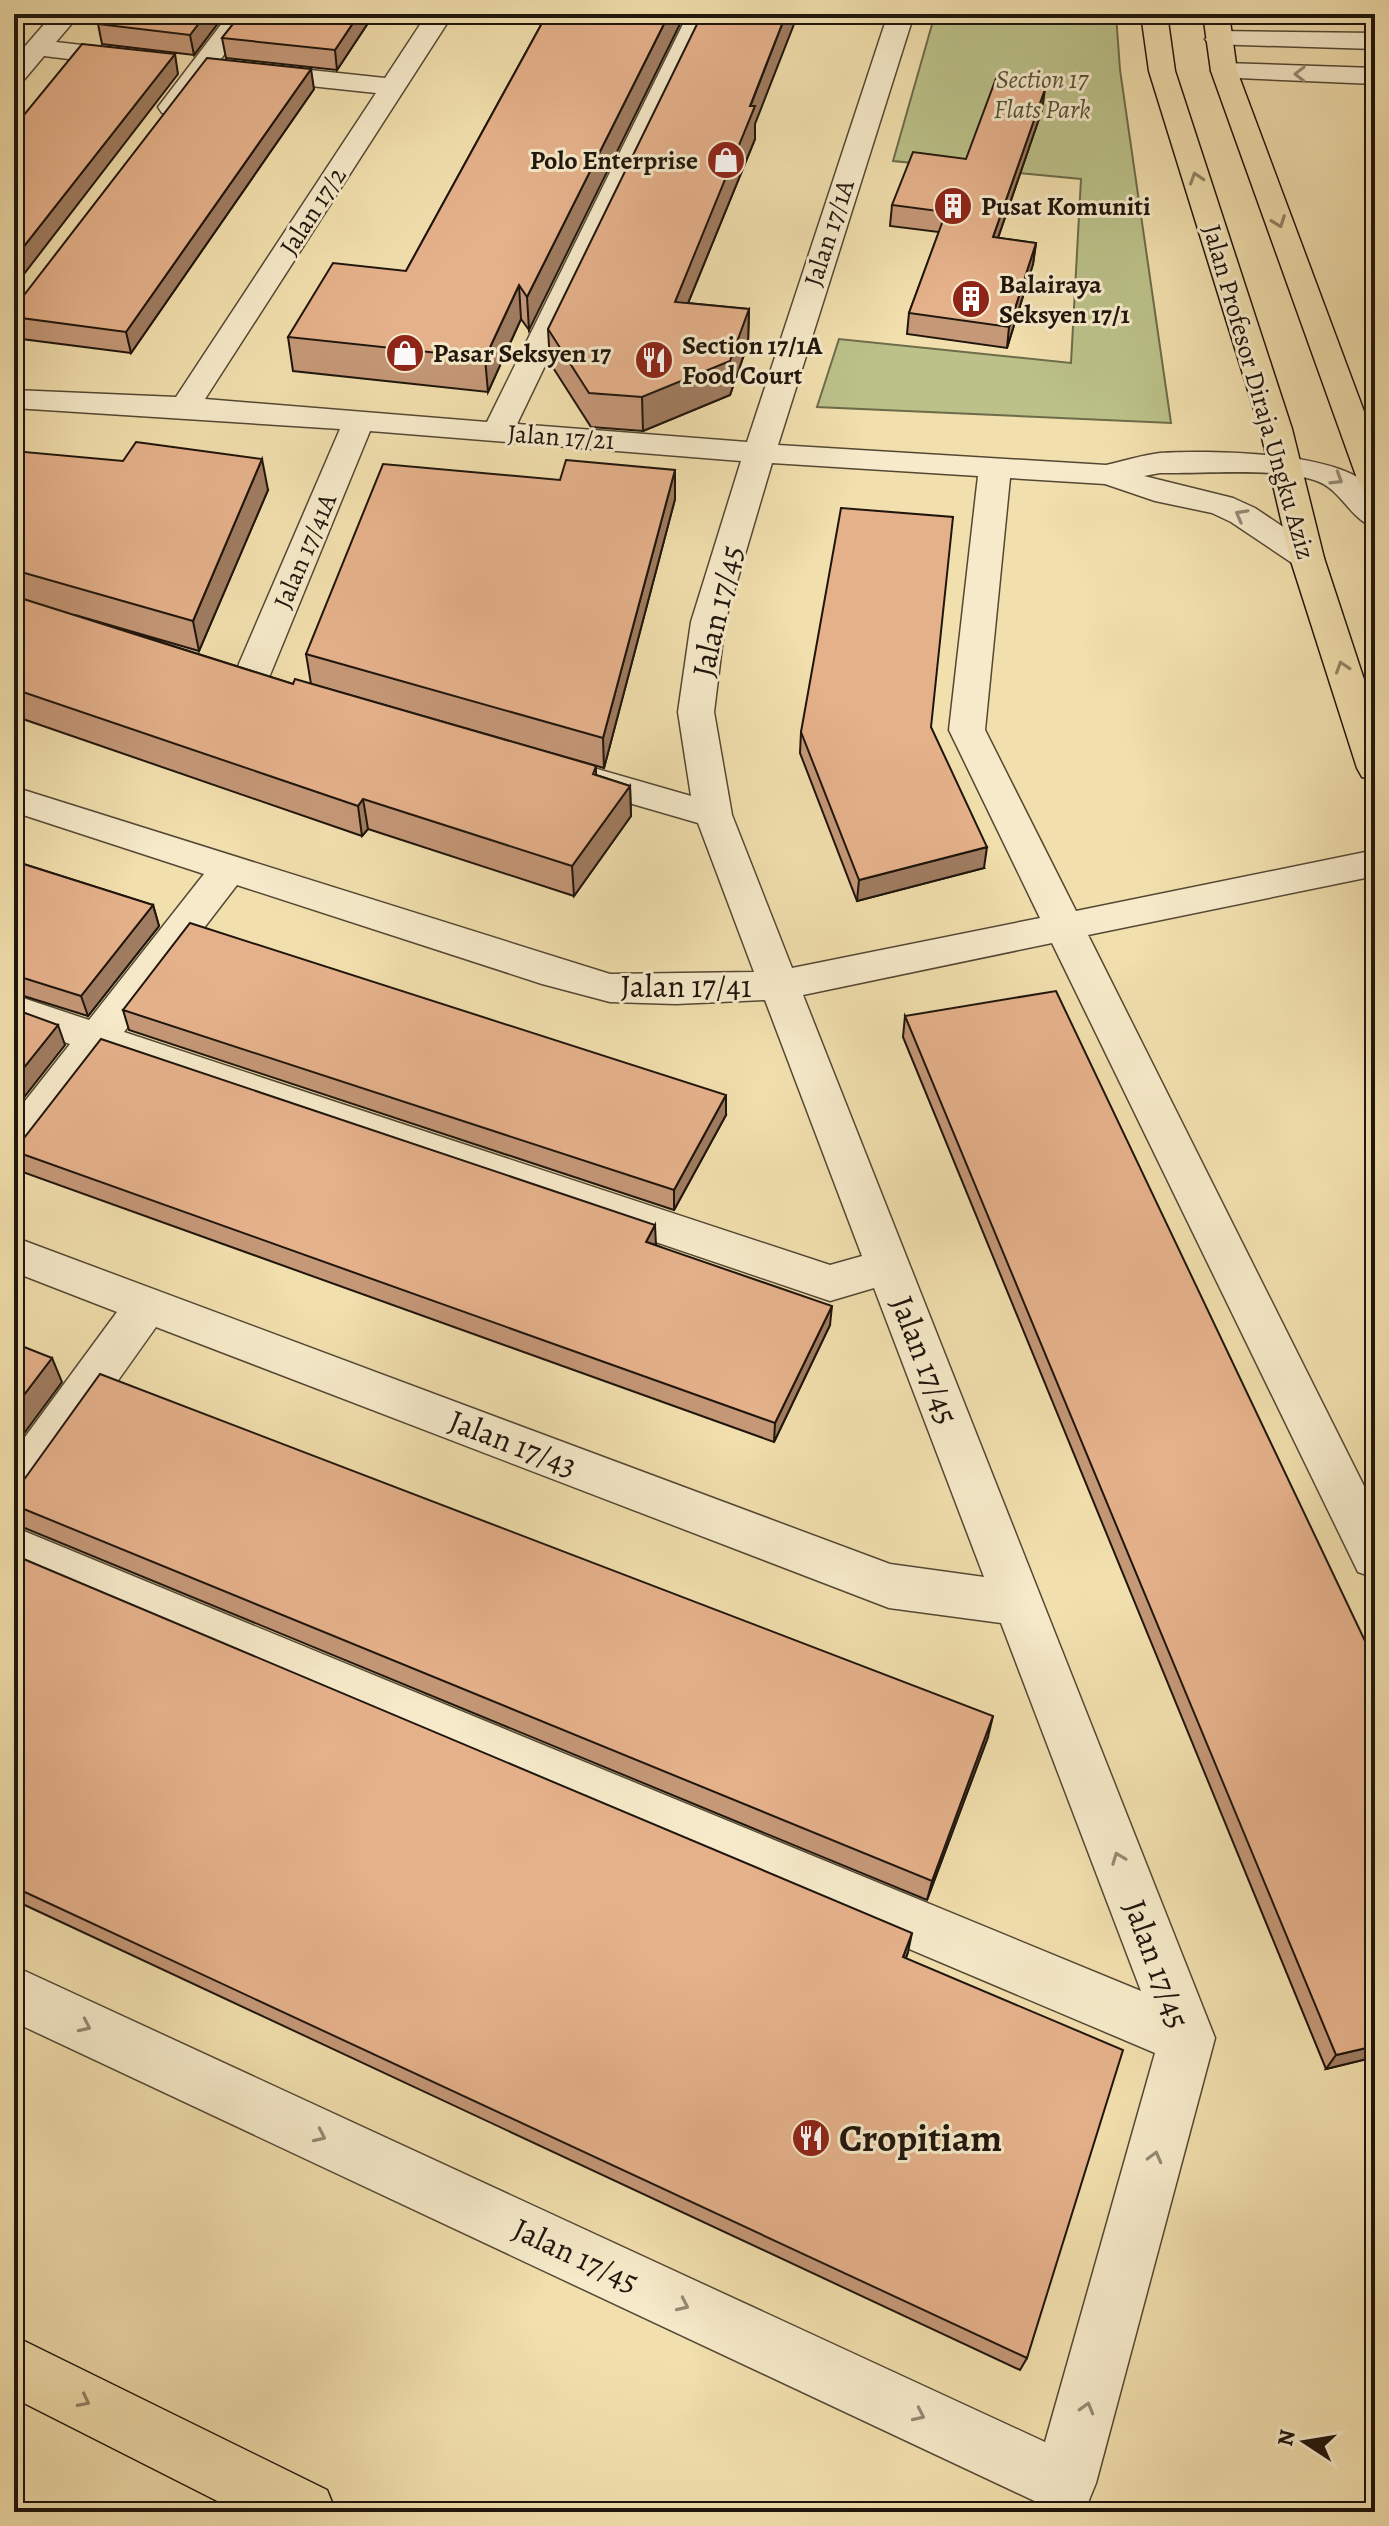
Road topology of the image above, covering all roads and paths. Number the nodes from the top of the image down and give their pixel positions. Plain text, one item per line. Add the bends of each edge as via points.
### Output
1 (67, 14) edge
2 (242, 14) edge
3 (440, 14) edge
4 (701, 14) edge
5 (901, 14) edge
6 (1154, 14) edge
7 (1305, 14) edge
8 (1217, 26) edge
9 (1310, 40) junction
10 (1375, 41) edge
11 (37, 48) junction
12 (202, 66) junction
13 (1224, 71) junction
14 (14, 75) edge
15 (1375, 76) edge
16 (393, 87) junction
17 (155, 128) edge
18 (14, 399) edge
19 (185, 407) junction
20 (359, 421) junction
21 (498, 432) junction
22 (759, 453) junction
23 (1285, 466) junction
24 (995, 468) junction
25 (1372, 468) edge
26 (1108, 475) junction
27 (1375, 517) edge
28 (1307, 558) junction
29 (250, 680) edge
30 (534, 763) edge
31 (1375, 768) edge
32 (14, 799) edge
33 (713, 815) junction
34 (1375, 863) edge
35 (229, 868) junction
36 (1067, 927) junction
37 (779, 985) junction
38 (14, 1010) edge
39 (98, 1037) junction
40 (14, 1145) edge
41 (14, 1254) edge
42 (888, 1266) junction
43 (147, 1305) junction
44 (14, 1489) edge
45 (14, 1548) edge
46 (1375, 1557) edge
47 (1019, 1603) junction
48 (14, 1993) edge
49 (1187, 2038) junction
50 (14, 2366) edge
51 (305, 2512) edge

1 - 11 street
2 - 12 street
3 - 16 street, Jalan 17/2
4 - 21 street
5 - 22 street, Jalan 17/1A
23 -> 6 main road, Jalan Profesor Diraja Ungku Aziz via 1162,71
7 - 9 street
8 - 9 street
8 - 13 main road
9 - 10 street
11 - 12 street
11 - 14 street
12 - 16 street
12 - 17 street
15 -> 13 street
13 -> 25 main road
16 - 19 street, Jalan 17/2
18 - 19 street, Jalan 17/21
19 - 20 street, Jalan 17/21
20 - 21 street, Jalan 17/21
20 - 29 street, Jalan 17/41A
21 - 22 street, Jalan 17/21
22 - 24 street, Jalan 17/21
22 - 33 street, Jalan 17/45 via 706,637 696,712
23 - 26 street, Jalan 17/21 via 1160,463
23 -> 27 street, Jalan 17/21 via 1328,473 1353,490
23 - 28 main road, Jalan Profesor Diraja Ungku Aziz
24 - 26 street, Jalan 17/21
24 - 36 street via 967,730
28 -> 26 street, Jalan 17/21 via 1221,505
31 -> 28 main road, Jalan Profesor Diraja Ungku Aziz
30 - 33 street
32 - 35 street, Jalan 17/41
33 - 37 street, Jalan 17/45
34 - 36 street, Jalan 17/41
35 - 37 street, Jalan 17/41 via 610,988
35 - 39 street
36 - 37 street, Jalan 17/41
36 - 46 street
37 - 42 street, Jalan 17/45
38 - 39 street
39 - 40 street
39 - 42 street via 830,1283
41 - 43 street, Jalan 17/43
42 - 47 street, Jalan 17/45
43 - 44 street
43 - 47 street, Jalan 17/43 via 889,1586
45 - 49 street
49 -> 47 street, Jalan 17/45
48 -> 49 street, Jalan 17/45 via 1065,2483
50 -> 51 main road

